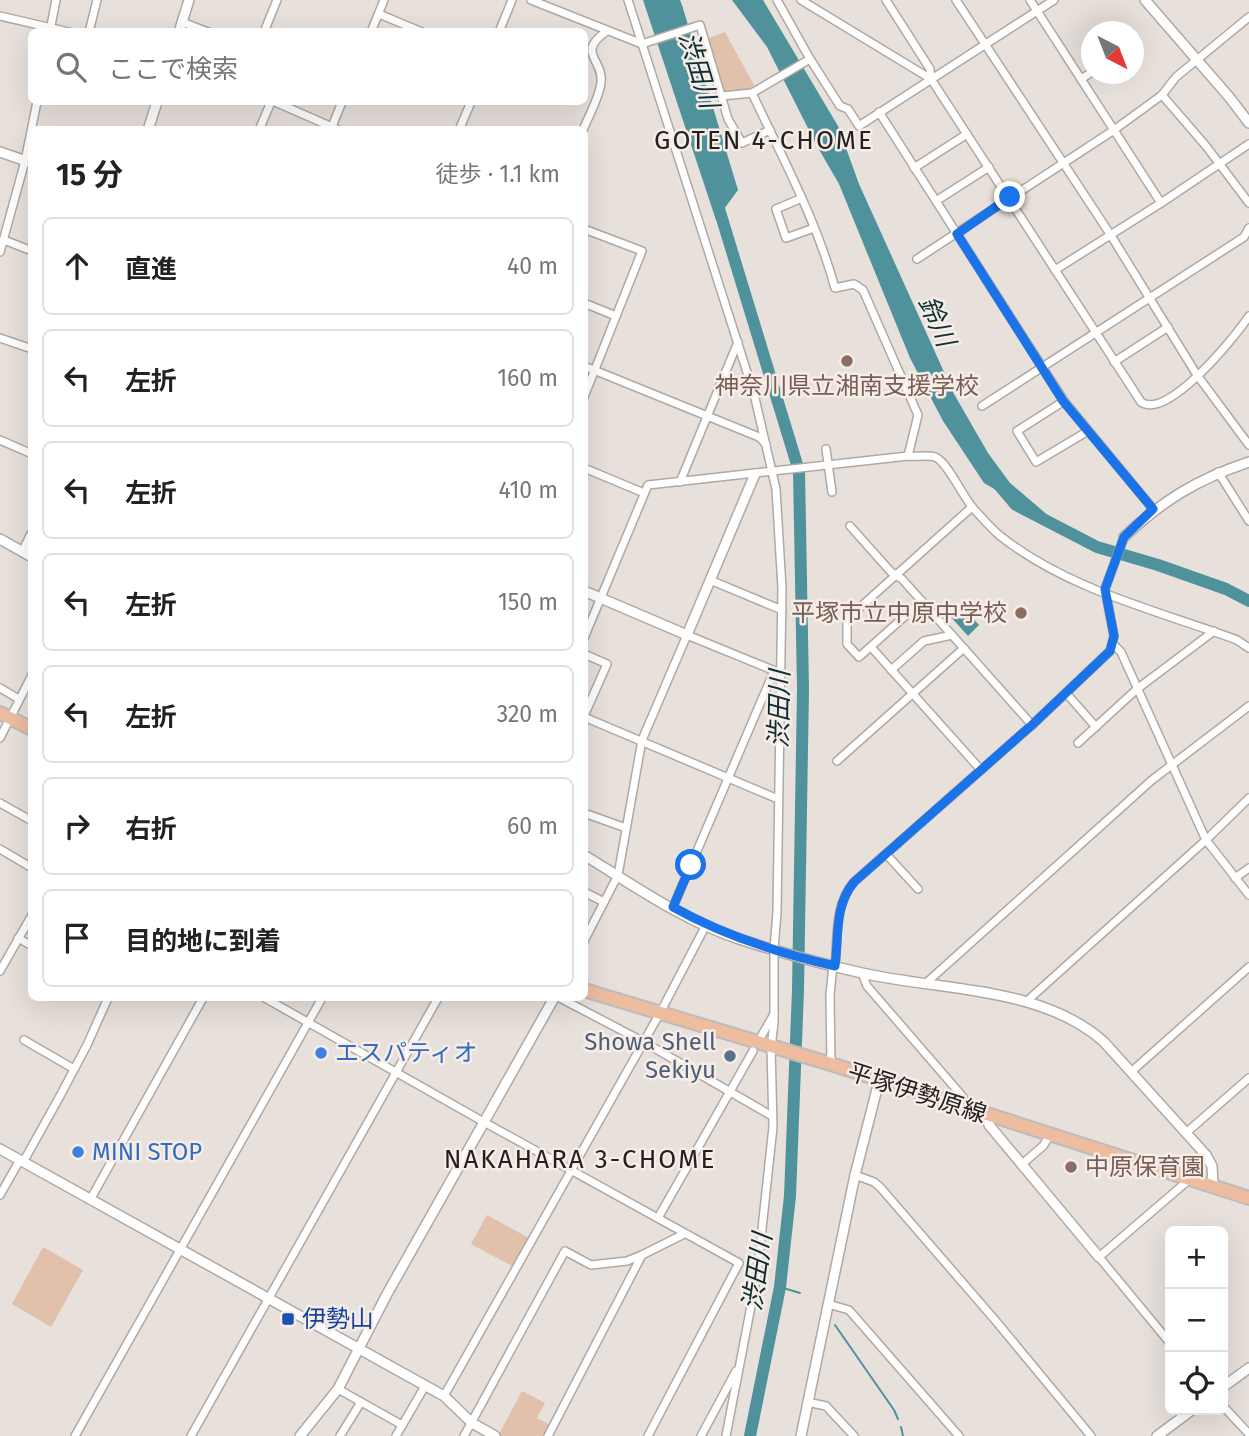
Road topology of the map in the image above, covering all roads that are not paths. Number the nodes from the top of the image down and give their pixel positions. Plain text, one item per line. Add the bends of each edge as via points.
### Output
1 (56, 0) edge
2 (97, 0) edge
3 (190, 0) edge
4 (277, 0) edge
5 (384, 0) edge
6 (512, 0) edge
7 (531, 0) edge
8 (628, 0) edge
9 (777, 0) edge
10 (801, 0) edge
11 (886, 0) edge
12 (956, 0) edge
13 (1030, 0) edge
14 (1054, 0) edge
15 (1145, 0) edge
16 (1037, 11) junction
17 (379, 14) junction
18 (0, 16) edge
19 (1249, 17) edge
20 (181, 27) edge
21 (46, 28) edge
22 (50, 28) edge
23 (90, 28) edge
24 (266, 28) edge
25 (373, 28) edge
26 (412, 28) edge
27 (501, 28) edge
28 (607, 31) junction
29 (642, 44) junction
30 (985, 44) junction
31 (810, 59) junction
32 (1198, 60) junction
33 (931, 79) junction
34 (1081, 79) edge
35 (1084, 84) edge
36 (752, 93) junction
37 (1162, 95) junction
38 (722, 96) junction
39 (37, 105) edge
40 (156, 105) edge
41 (272, 105) edge
42 (280, 105) edge
43 (341, 105) edge
44 (470, 105) edge
45 (879, 112) junction
46 (1249, 123) edge
47 (34, 126) edge
48 (149, 126) edge
49 (262, 126) edge
50 (327, 126) edge
51 (335, 126) edge
52 (461, 126) edge
53 (584, 126) edge
54 (769, 130) junction
55 (1114, 131) junction
56 (967, 134) junction
57 (1249, 144) edge
58 (0, 152) edge
59 (794, 157) dead end
60 (785, 161) junction
61 (28, 162) edge
62 (1063, 163) junction
63 (1219, 164) junction
64 (28, 165) edge
65 (989, 167) junction
66 (914, 168) junction
67 (802, 198) junction
68 (1009, 199) junction
69 (936, 201) junction
70 (1161, 203) junction
71 (1249, 203) edge
72 (814, 228) junction
73 (1249, 228) edge
74 (588, 231) edge
75 (957, 234) junction
76 (1110, 234) junction
77 (4, 240) junction
78 (28, 249) edge
79 (0, 252) edge
80 (917, 259) dead end
81 (1055, 270) junction
82 (1149, 297) junction
83 (588, 305) edge
84 (616, 316) junction
85 (1249, 316) edge
86 (1168, 327) junction
87 (1095, 332) junction
88 (0, 338) edge
89 (738, 342) junction
90 (28, 348) edge
91 (1114, 362) junction
92 (588, 367) edge
93 (1041, 367) junction
94 (595, 370) junction
95 (1197, 375) junction
96 (588, 387) edge
97 (1063, 401) junction
98 (982, 405) dead end
99 (706, 415) junction
100 (1088, 431) junction
101 (0, 440) edge
102 (766, 444) junction
103 (1249, 445) edge
104 (826, 449) dead end
105 (28, 452) edge
106 (908, 456) junction
107 (1249, 462) edge
108 (827, 464) junction
109 (588, 470) edge
110 (772, 471) junction
111 (1218, 472) junction
112 (755, 474) junction
113 (680, 482) junction
114 (832, 492) dead end
115 (644, 493) junction
116 (972, 507) junction
117 (1153, 509) junction
118 (1249, 521) edge
119 (850, 526) dead end
120 (1124, 537) joint
121 (0, 539) edge
122 (27, 554) edge
123 (896, 575) junction
124 (710, 580) junction
125 (1105, 591) junction
126 (588, 593) edge
127 (601, 598) junction
128 (922, 601) junction
129 (782, 610) junction
130 (588, 629) edge
131 (1214, 631) junction
132 (687, 635) junction
133 (952, 635) junction
134 (1113, 644) junction
135 (871, 647) junction
136 (964, 648) junction
137 (1249, 648) edge
138 (588, 656) edge
139 (891, 670) junction
140 (777, 672) junction
141 (28, 682) edge
142 (0, 688) edge
143 (1137, 689) junction
144 (1066, 693) junction
145 (913, 694) junction
146 (19, 699) junction
147 (1249, 706) edge
148 (588, 707) edge
149 (4, 716) edge
150 (588, 718) edge
151 (1032, 725) junction
152 (28, 727) edge
153 (1096, 727) junction
154 (0, 738) edge
155 (642, 740) junction
156 (1078, 743) dead end
157 (837, 761) dead end
158 (1171, 764) junction
159 (981, 770) junction
160 (729, 777) junction
161 (1249, 798) edge
162 (778, 799) junction
163 (0, 803) edge
164 (588, 814) edge
165 (28, 819) edge
166 (626, 828) junction
167 (1206, 840) junction
168 (0, 849) edge
169 (886, 854) junction
170 (588, 857) edge
171 (28, 866) edge
172 (1249, 868) edge
173 (618, 875) junction
174 (1235, 878) junction
175 (918, 889) dead end
176 (588, 893) edge
177 (1249, 895) edge
178 (604, 902) junction
179 (673, 907) junction
180 (28, 922) edge
181 (706, 925) junction
182 (588, 933) edge
183 (18, 938) junction
184 (28, 944) edge
185 (776, 949) junction
186 (4, 955) edge
187 (833, 965) junction
188 (1249, 967) edge
189 (0, 971) edge
190 (862, 973) junction
191 (925, 984) junction
192 (588, 991) edge
193 (107, 1001) edge
194 (201, 1001) edge
195 (271, 1001) edge
196 (320, 1001) edge
197 (436, 1001) edge
198 (552, 1001) edge
199 (566, 1001) edge
200 (1027, 1001) junction
201 (660, 1013) junction
202 (774, 1014) junction
203 (309, 1021) junction
204 (762, 1035) dead end
205 (23, 1040) dead end
206 (642, 1041) junction
207 (773, 1047) junction
208 (752, 1051) dead end
209 (829, 1064) junction
210 (74, 1069) junction
211 (395, 1072) junction
212 (1131, 1072) junction
213 (1249, 1077) edge
214 (879, 1081) junction
215 (730, 1091) junction
216 (961, 1107) junction
217 (772, 1116) junction
218 (987, 1116) junction
219 (482, 1122) junction
220 (1187, 1132) junction
221 (1050, 1135) junction
222 (0, 1149) edge
223 (20, 1161) junction
224 (1021, 1165) junction
225 (571, 1170) junction
226 (855, 1175) junction
227 (1191, 1178) junction
228 (1213, 1185) junction
229 (0, 1195) edge
230 (1249, 1198) edge
231 (90, 1200) junction
232 (658, 1218) junction
233 (684, 1234) junction
234 (181, 1250) junction
235 (642, 1255) junction
236 (1099, 1257) junction
237 (268, 1298) junction
238 (828, 1304) junction
239 (1165, 1337) edge
240 (357, 1349) junction
241 (740, 1365) junction
242 (1249, 1368) edge
243 (1228, 1383) edge
244 (425, 1386) junction
245 (338, 1390) junction
246 (444, 1396) junction
247 (361, 1402) junction
248 (807, 1402) junction
249 (1228, 1411) edge
250 (1185, 1415) edge
251 (472, 1423) junction
252 (402, 1425) junction
253 (1249, 1434) edge
254 (75, 1436) edge
255 (191, 1436) edge
256 (300, 1436) edge
257 (340, 1436) edge
258 (396, 1436) edge
259 (464, 1436) edge
260 (495, 1436) edge
261 (548, 1436) edge
262 (648, 1436) edge
263 (701, 1436) edge
264 (726, 1436) edge
265 (801, 1436) edge
266 (854, 1436) edge
267 (959, 1436) edge
268 (1091, 1436) edge
269 (1157, 1436) edge

1 - 22 street
2 - 23 street
3 - 20 street
4 - 24 street
5 - 17 street
6 - 27 street
7 - 28 street
8 - 29 street
9 - 31 street
10 - 33 street
11 - 33 street via 930,69
12 - 30 street
13 - 16 street
14 - 16 street
15 - 32 street
16 - 30 street
16 - 34 street
17 - 25 street
17 - 26 street
18 - 21 street
19 - 32 street
28 - 29 street
28 - 53 street via 594,40 591,51 601,81
29 - 38 street via 700,25
29 - 89 street
30 - 33 street
30 - 62 street
31 - 36 street
31 - 45 street via 840,106 848,109 859,126
32 - 37 street via 1175,77
32 - 46 street
33 - 45 street
33 - 56 street
35 - 55 street
36 - 38 street
36 - 54 street
37 - 55 street
37 - 63 street
38 - 54 street via 742,143
39 - 47 street
40 - 48 street
41 - 49 street
42 - 50 street
43 - 51 street
44 - 52 street
45 - 66 street
54 - 60 street
55 - 62 street
55 - 70 street
56 - 65 street
56 - 66 street
57 - 63 street
58 - 61 street
59 - 60 street
60 - 67 street
62 - 68 street
62 - 76 street
63 - 70 street
63 - 71 street
64 - 77 street
65 - 68 street
65 - 69 street
66 - 69 street
67 - 72 street
67 - 72 street via 776,209 786,238
68 - 75 street
68 - 81 street
69 - 75 street
70 - 76 street
72 - 106 street via 835,288 854,284 863,290 918,415
73 - 82 street via 1244,237
74 - 84 street via 642,251
75 - 80 street
75 - 93 street
76 - 81 street
76 - 82 street
77 - 78 street
77 - 79 street
81 - 87 street
82 - 86 street
82 - 87 street
83 - 84 street
84 - 94 street
85 - 95 street
86 - 91 street
86 - 95 street
87 - 91 street
87 - 93 street
88 - 90 street
89 - 99 street
89 - 102 street
91 - 95 street via 1148,406 1163,402
92 - 94 street
93 - 97 street
93 - 98 street
94 - 96 street
94 - 99 street
95 - 103 street
97 - 100 street
97 - 100 street via 1017,431 1036,462
99 - 102 street
99 - 113 street
100 - 117 street
101 - 105 street
102 - 110 street
104 - 108 street
106 - 108 street
106 - 116 street via 935,457
107 - 111 street
108 - 110 street
108 - 114 street
109 - 115 street
110 - 112 street
110 - 129 street
111 - 117 street
111 - 118 street
112 - 113 street
112 - 124 street
113 - 115 street via 648,485
115 - 127 street
116 - 123 street
116 - 125 street via 1031,558
117 - 120 street
119 - 123 street
120 - 125 street
121 - 122 street
123 - 128 street
123 - 135 street via 847,619 847,645 859,657
124 - 129 street
124 - 132 street
125 - 131 street
125 - 134 street
126 - 127 street
127 - 130 street
127 - 132 street
128 - 133 street
128 - 135 street
129 - 140 street
131 - 137 street
131 - 143 street
132 - 140 street
132 - 155 street
133 - 136 street
133 - 139 street via 924,640
134 - 143 street
134 - 144 street
135 - 139 street
136 - 145 street
136 - 151 street
138 - 148 street via 607,664
139 - 145 street
140 - 160 street
140 - 162 street
141 - 146 street
142 - 146 street
143 - 153 street
143 - 158 street
144 - 151 street
144 - 153 street
145 - 157 street
145 - 159 street
146 - 149 street
147 - 158 street
149 - 152 main road
149 - 154 street
150 - 155 street
151 - 159 street
153 - 156 street
155 - 160 street
155 - 166 street
158 - 167 street
158 - 191 street
159 - 169 street
160 - 162 street
160 - 179 street
161 - 167 street
162 - 185 street
163 - 165 street
164 - 166 street
166 - 173 street
167 - 174 street
167 - 200 street
168 - 171 street
169 - 175 street
169 - 187 street via 842,899
170 - 173 street
172 - 174 street
173 - 178 street
173 - 179 street
174 - 177 street
176 - 178 street
178 - 182 street
179 - 181 street
180 - 183 street
181 - 185 street
181 - 201 street
183 - 184 street
183 - 186 street
185 - 187 street
185 - 202 street
186 - 189 street
187 - 190 street
187 - 209 street
188 - 212 street
190 - 191 street
190 - 216 street via 867,986 963,1097
191 - 200 street
192 - 201 main road, 平塚伊勢原線
193 - 210 street
194 - 231 street
195 - 203 street
196 - 203 street
197 - 211 street
198 - 219 street
199 - 206 street
200 - 212 street via 1080,1024
201 - 206 street
201 - 207 main road, 平塚伊勢原線
202 - 204 street
202 - 207 street
203 - 211 street
203 - 234 street
205 - 210 street
206 - 215 street
206 - 225 street
207 - 209 main road, 平塚伊勢原線
207 - 217 street
208 - 215 street
209 - 214 main road, 平塚伊勢原線
210 - 223 street
211 - 219 street
211 - 237 street
212 - 220 street
213 - 220 street
214 - 216 main road, 平塚伊勢原線
214 - 226 street
215 - 217 street
215 - 232 street
216 - 218 main road, 平塚伊勢原線
217 - 241 street via 757,1275
218 - 221 main road, 平塚伊勢原線
218 - 224 street
219 - 225 street
219 - 240 street
220 - 228 street via 1212,1166
221 - 224 street
221 - 227 main road, 平塚伊勢原線
222 - 223 street
223 - 229 street
223 - 231 street
224 - 236 street
225 - 232 street
225 - 246 street
226 - 238 street
226 - 268 street via 880,1187
227 - 228 main road, 平塚伊勢原線
227 - 236 street
228 - 230 main road, 平塚伊勢原線
231 - 234 street
232 - 233 street
233 - 235 street
233 - 262 street via 739,1263
234 - 237 street
234 - 254 street
235 - 251 street via 591,1265 565,1251
235 - 261 street
236 - 239 street
237 - 240 street
237 - 255 street
238 - 248 street
238 - 267 street via 849,1310
240 - 244 street
240 - 245 street
241 - 263 street
241 - 264 street
242 - 243 street
244 - 246 street
244 - 252 street
245 - 247 street
245 - 256 street
246 - 251 street
247 - 252 street
247 - 257 street
248 - 265 street
248 - 266 street via 826,1406
249 - 253 street
250 - 269 street
251 - 259 street
251 - 260 street
252 - 258 street

